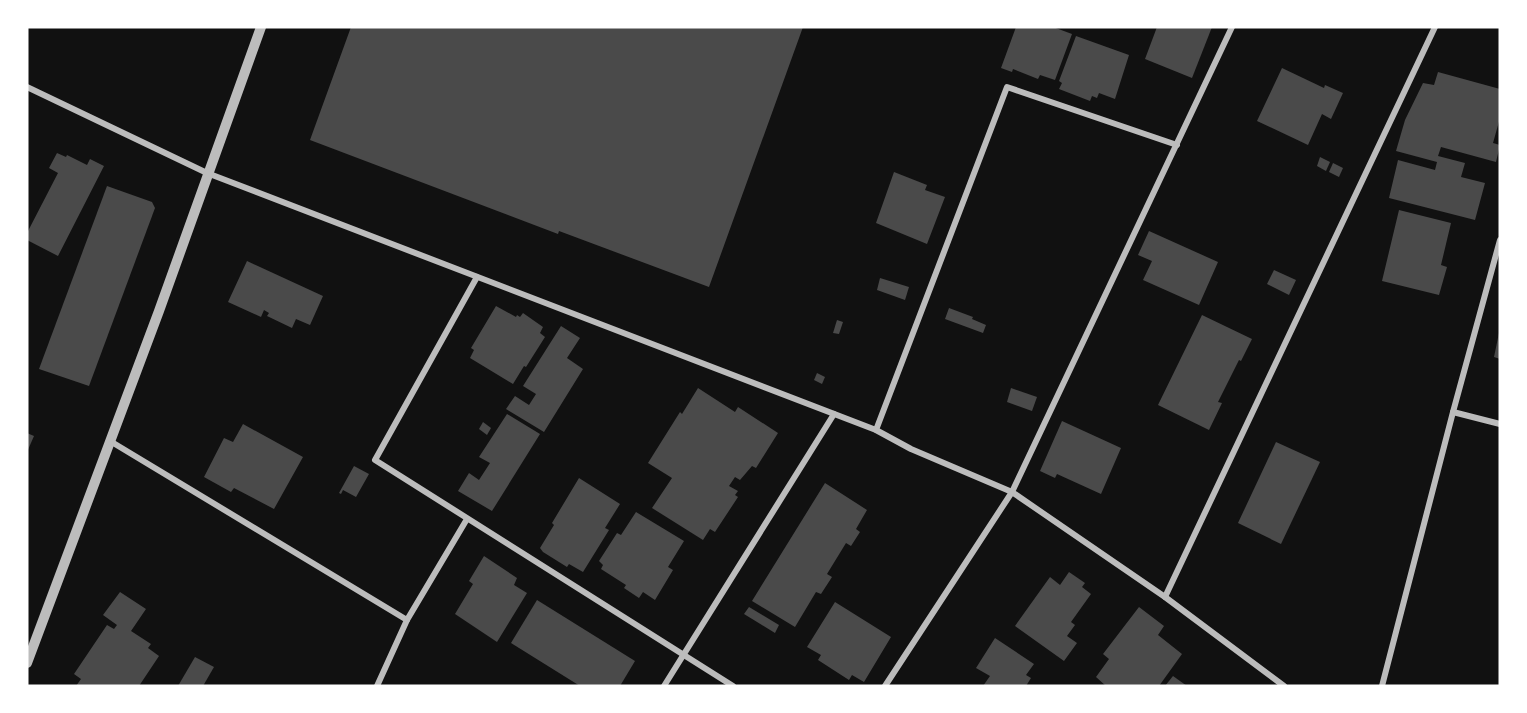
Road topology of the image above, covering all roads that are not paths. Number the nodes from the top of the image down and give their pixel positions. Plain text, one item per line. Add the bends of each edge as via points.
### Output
1 (261, 27) edge
2 (1232, 27) edge
3 (1435, 27) edge
4 (27, 87) edge
5 (1177, 145) junction
6 (207, 173) junction
7 (1500, 240) edge
8 (477, 277) junction
9 (1453, 412) junction
10 (834, 414) junction
11 (1500, 424) edge
12 (876, 430) junction
13 (110, 441) junction
14 (1012, 492) junction
15 (468, 519) junction
16 (1165, 597) junction
17 (407, 620) junction
18 (683, 656) junction
19 (27, 663) edge
20 (377, 686) edge
21 (664, 686) edge
22 (732, 686) edge
23 (885, 686) edge
24 (1284, 686) edge
25 (1382, 686) edge

1 - 6 street
2 - 5 street
3 - 16 street
4 - 6 street
5 - 12 street via 1007,87
5 - 14 street
6 - 8 street
6 - 13 street
7 - 9 street
8 - 10 street
8 - 15 street via 375,460
9 - 11 street
9 - 25 street
10 - 12 street
10 - 18 street
12 - 14 street
13 - 17 street
13 - 19 street
14 - 16 street
14 - 23 street
15 - 17 street
15 - 18 street
16 - 24 street
17 - 20 street
18 - 21 street
18 - 22 street

